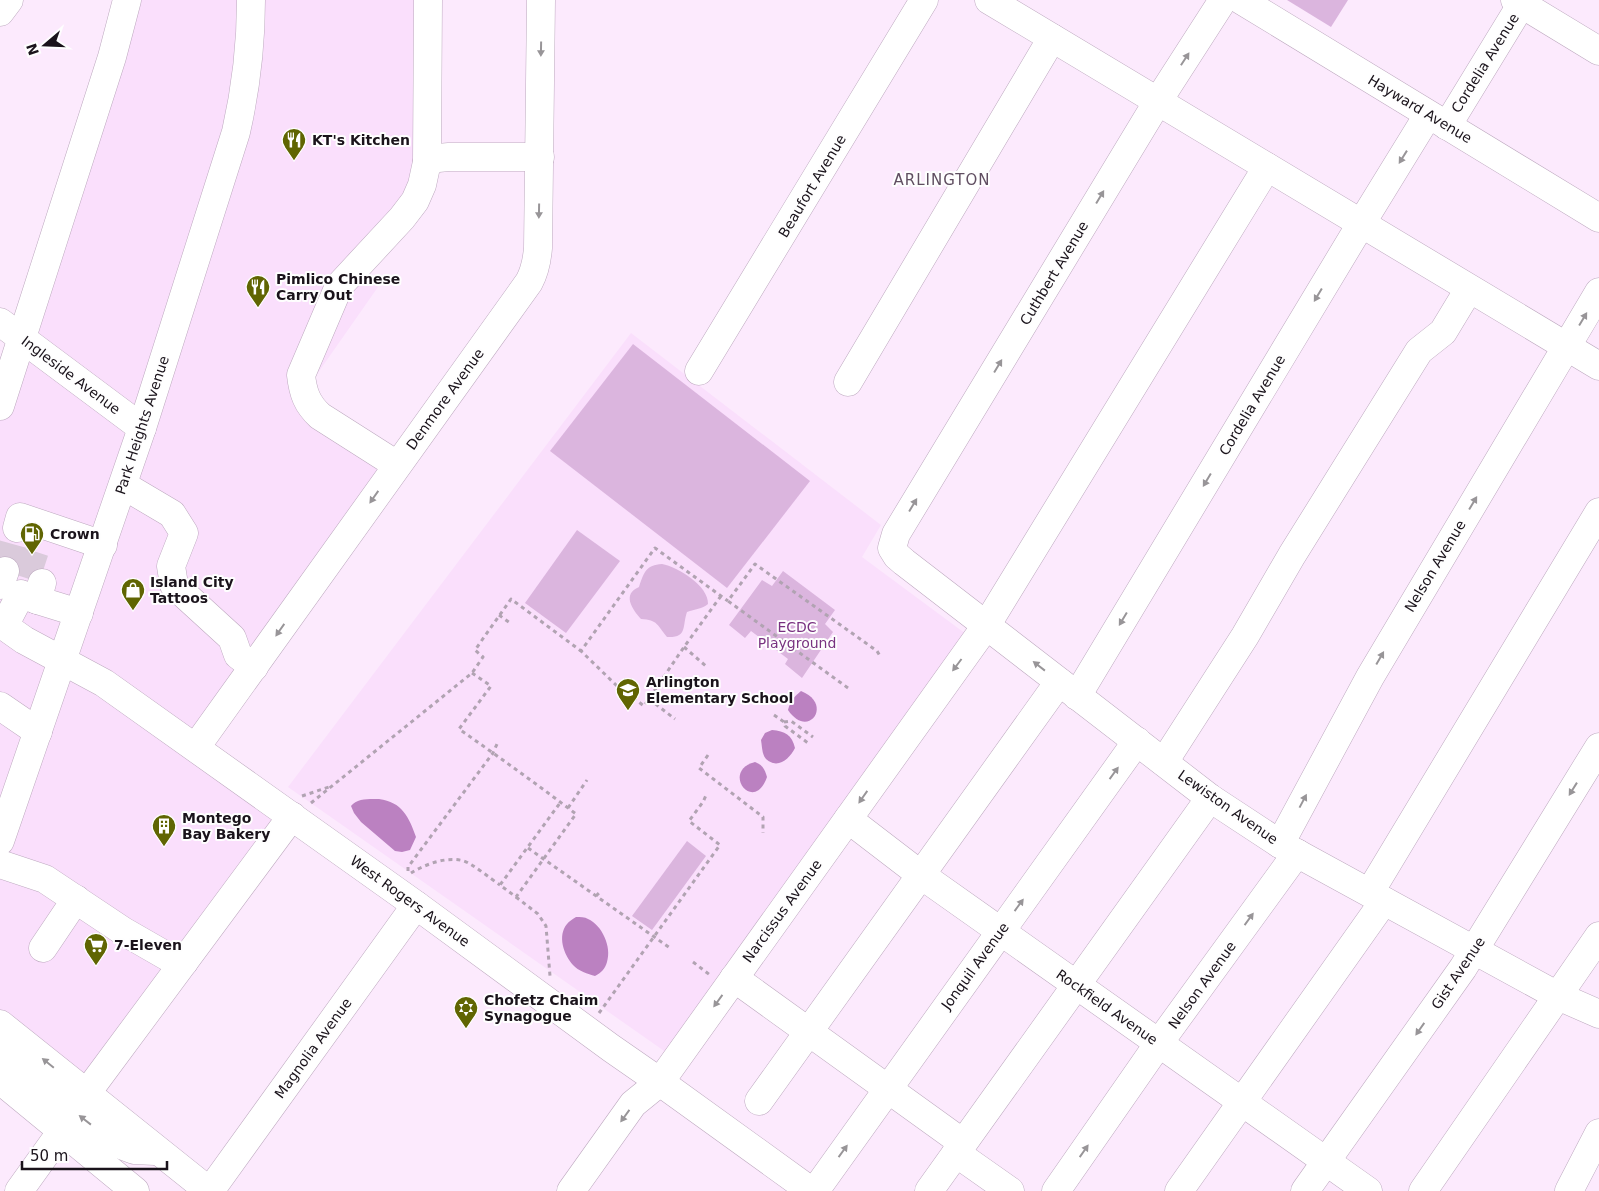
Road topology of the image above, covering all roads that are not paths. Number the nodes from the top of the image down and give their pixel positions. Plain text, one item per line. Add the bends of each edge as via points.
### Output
1 (9, 0) edge
2 (127, 0) edge
3 (251, 0) edge
4 (428, 0) edge
5 (541, 0) edge
6 (924, 0) edge
7 (989, 0) edge
8 (1223, 0) edge
9 (1241, 0) edge
10 (1520, 1) edge
11 (0, 12) edge
12 (1052, 38) junction
13 (1599, 51) edge
14 (1158, 102) junction
15 (1438, 121) junction
16 (540, 157) junction
17 (427, 162) junction
18 (1267, 167) junction
19 (1599, 218) edge
20 (1361, 224) junction
21 (1469, 288) junction
22 (1599, 292) edge
23 (0, 322) edge
24 (22, 338) junction
25 (1567, 347) junction
26 (1599, 366) edge
27 (699, 371) dead end
28 (848, 382) dead end
29 (0, 406) edge
30 (142, 428) junction
31 (397, 465) junction
32 (123, 485) junction
33 (1599, 512) edge
34 (43, 532) dead end
35 (103, 544) junction
36 (892, 548) joint
37 (19, 585) edge
38 (79, 613) junction
39 (2, 624) edge
40 (986, 626) junction
41 (63, 661) junction
42 (254, 667) junction
43 (1068, 689) junction
44 (0, 706) edge
45 (38, 732) junction
46 (1136, 741) junction
47 (196, 747) junction
48 (1599, 747) edge
49 (1164, 762) junction
50 (1210, 798) junction
51 (298, 807) junction
52 (848, 819) junction
53 (2, 831) edge
54 (1288, 848) junction
55 (0, 864) edge
56 (922, 875) junction
57 (1377, 896) junction
58 (76, 899) junction
59 (416, 905) junction
60 (1000, 931) junction
61 (1599, 936) edge
62 (43, 948) dead end
63 (1474, 950) junction
64 (184, 962) junction
65 (724, 978) junction
66 (1076, 985) junction
67 (1558, 996) junction
68 (1599, 1014) edge
69 (0, 1024) edge
70 (808, 1032) junction
71 (1159, 1044) junction
72 (0, 1054) edge
73 (0, 1080) edge
74 (660, 1082) junction
75 (887, 1089) junction
76 (86, 1094) junction
77 (759, 1101) dead end
78 (1242, 1102) junction
79 (62, 1131) junction
80 (1599, 1133) edge
81 (959, 1148) junction
82 (159, 1151) junction
83 (1326, 1162) junction
84 (19, 1191) edge
85 (135, 1191) edge
86 (210, 1191) edge
87 (571, 1191) edge
88 (813, 1191) edge
89 (929, 1191) edge
90 (1010, 1191) edge
91 (1056, 1191) edge
92 (1179, 1191) edge
93 (1305, 1191) edge
94 (1368, 1191) edge
95 (1423, 1191) edge
96 (1568, 1191) edge

1 - 11 street
2 - 24 street via 112,57
3 - 30 street, Park Heights Avenue via 248,64 236,132
4 - 17 street
5 -> 16 street, Denmore Avenue
6 - 27 street, Beaufort Avenue
7 - 12 street
14 -> 8 street, Cuthbert Avenue
9 - 15 street, Hayward Avenue
10 - 13 street
10 - 15 street, Cordelia Avenue
12 - 14 street
12 - 28 street
14 - 18 street
36 -> 14 street, Cuthbert Avenue via 896,534
15 - 19 street, Hayward Avenue
15 -> 20 street, Cordelia Avenue
16 - 17 street via 449,156
16 -> 31 street, Denmore Avenue via 538,248 534,273
17 - 31 street via 415,201 339,286 301,375 302,390 313,410
18 - 20 street
18 - 40 street, Narcissus Avenue
20 - 21 street
20 -> 43 street, Cordelia Avenue
21 - 25 street
21 - 49 street via 1443,332 1419,351
25 -> 22 street, Nelson Avenue
23 - 24 street, Ingleside Avenue
24 - 29 street
24 - 30 street, Ingleside Avenue
25 - 26 street
54 -> 25 street, Nelson Avenue via 1370,676
30 - 32 street, Park Heights Avenue
31 -> 42 street, Denmore Avenue
32 - 35 street, Park Heights Avenue
32 - 42 street via 172,514 184,533 171,566 174,585 232,638 238,655
33 - 57 street
34 - 35 street
35 - 38 street, Park Heights Avenue
36 - 40 street, Lewiston Avenue via 904,562
37 - 38 street
37 - 39 street
38 - 41 street, Park Heights Avenue
39 - 41 street, West Rogers Avenue
43 -> 40 street, Lewiston Avenue
40 -> 52 street, Narcissus Avenue
41 - 45 street, Park Heights Avenue
41 - 47 street, West Rogers Avenue via 104,683
42 - 47 street, Denmore Avenue
43 - 46 street, Lewiston Avenue
43 - 56 street, Cordelia Avenue
44 - 45 street
45 - 53 street, Park Heights Avenue
46 - 49 street, Lewiston Avenue
60 -> 46 street, Jonquil Avenue
47 - 51 street, West Rogers Avenue
48 -> 63 street, Gist Avenue
49 - 50 street, Lewiston Avenue
50 - 54 street, Lewiston Avenue
50 - 66 street
51 - 59 street, West Rogers Avenue
51 - 64 street
52 - 56 street, Rockfield Avenue
52 - 65 street, Narcissus Avenue
54 - 57 street, Lewiston Avenue
71 -> 54 street, Nelson Avenue
55 - 58 street via 45,879
56 - 60 street, Rockfield Avenue
56 - 70 street, Cordelia Avenue
57 - 63 street, Lewiston Avenue
57 - 78 street
58 - 62 street
58 - 64 street via 123,931 170,958
59 - 74 street, West Rogers Avenue
59 - 86 street, Magnolia Avenue
60 - 66 street, Rockfield Avenue
60 - 75 street, Jonquil Avenue
61 - 67 street
63 - 67 street, Lewiston Avenue
63 -> 83 street, Gist Avenue
64 - 76 street
65 - 70 street
65 -> 74 street, Narcissus Avenue
66 - 71 street, Rockfield Avenue
66 - 81 street
67 - 68 street, Lewiston Avenue
67 - 95 street
76 -> 69 street
70 - 75 street
70 - 77 street, Cordelia Avenue
71 - 78 street, Rockfield Avenue
91 -> 71 street, Nelson Avenue
82 -> 72 street via 134,1150 118,1144
73 - 79 street
74 -> 87 street, Narcissus Avenue via 633,1104
74 - 88 street, West Rogers Avenue
75 - 81 street
88 -> 75 street, Jonquil Avenue
76 - 82 street
78 - 83 street, Rockfield Avenue
78 - 92 street
79 - 84 street
79 - 85 street
80 - 96 street
81 - 89 street
81 - 90 street
82 - 86 street
83 - 93 street, Gist Avenue
83 - 94 street, Rockfield Avenue

